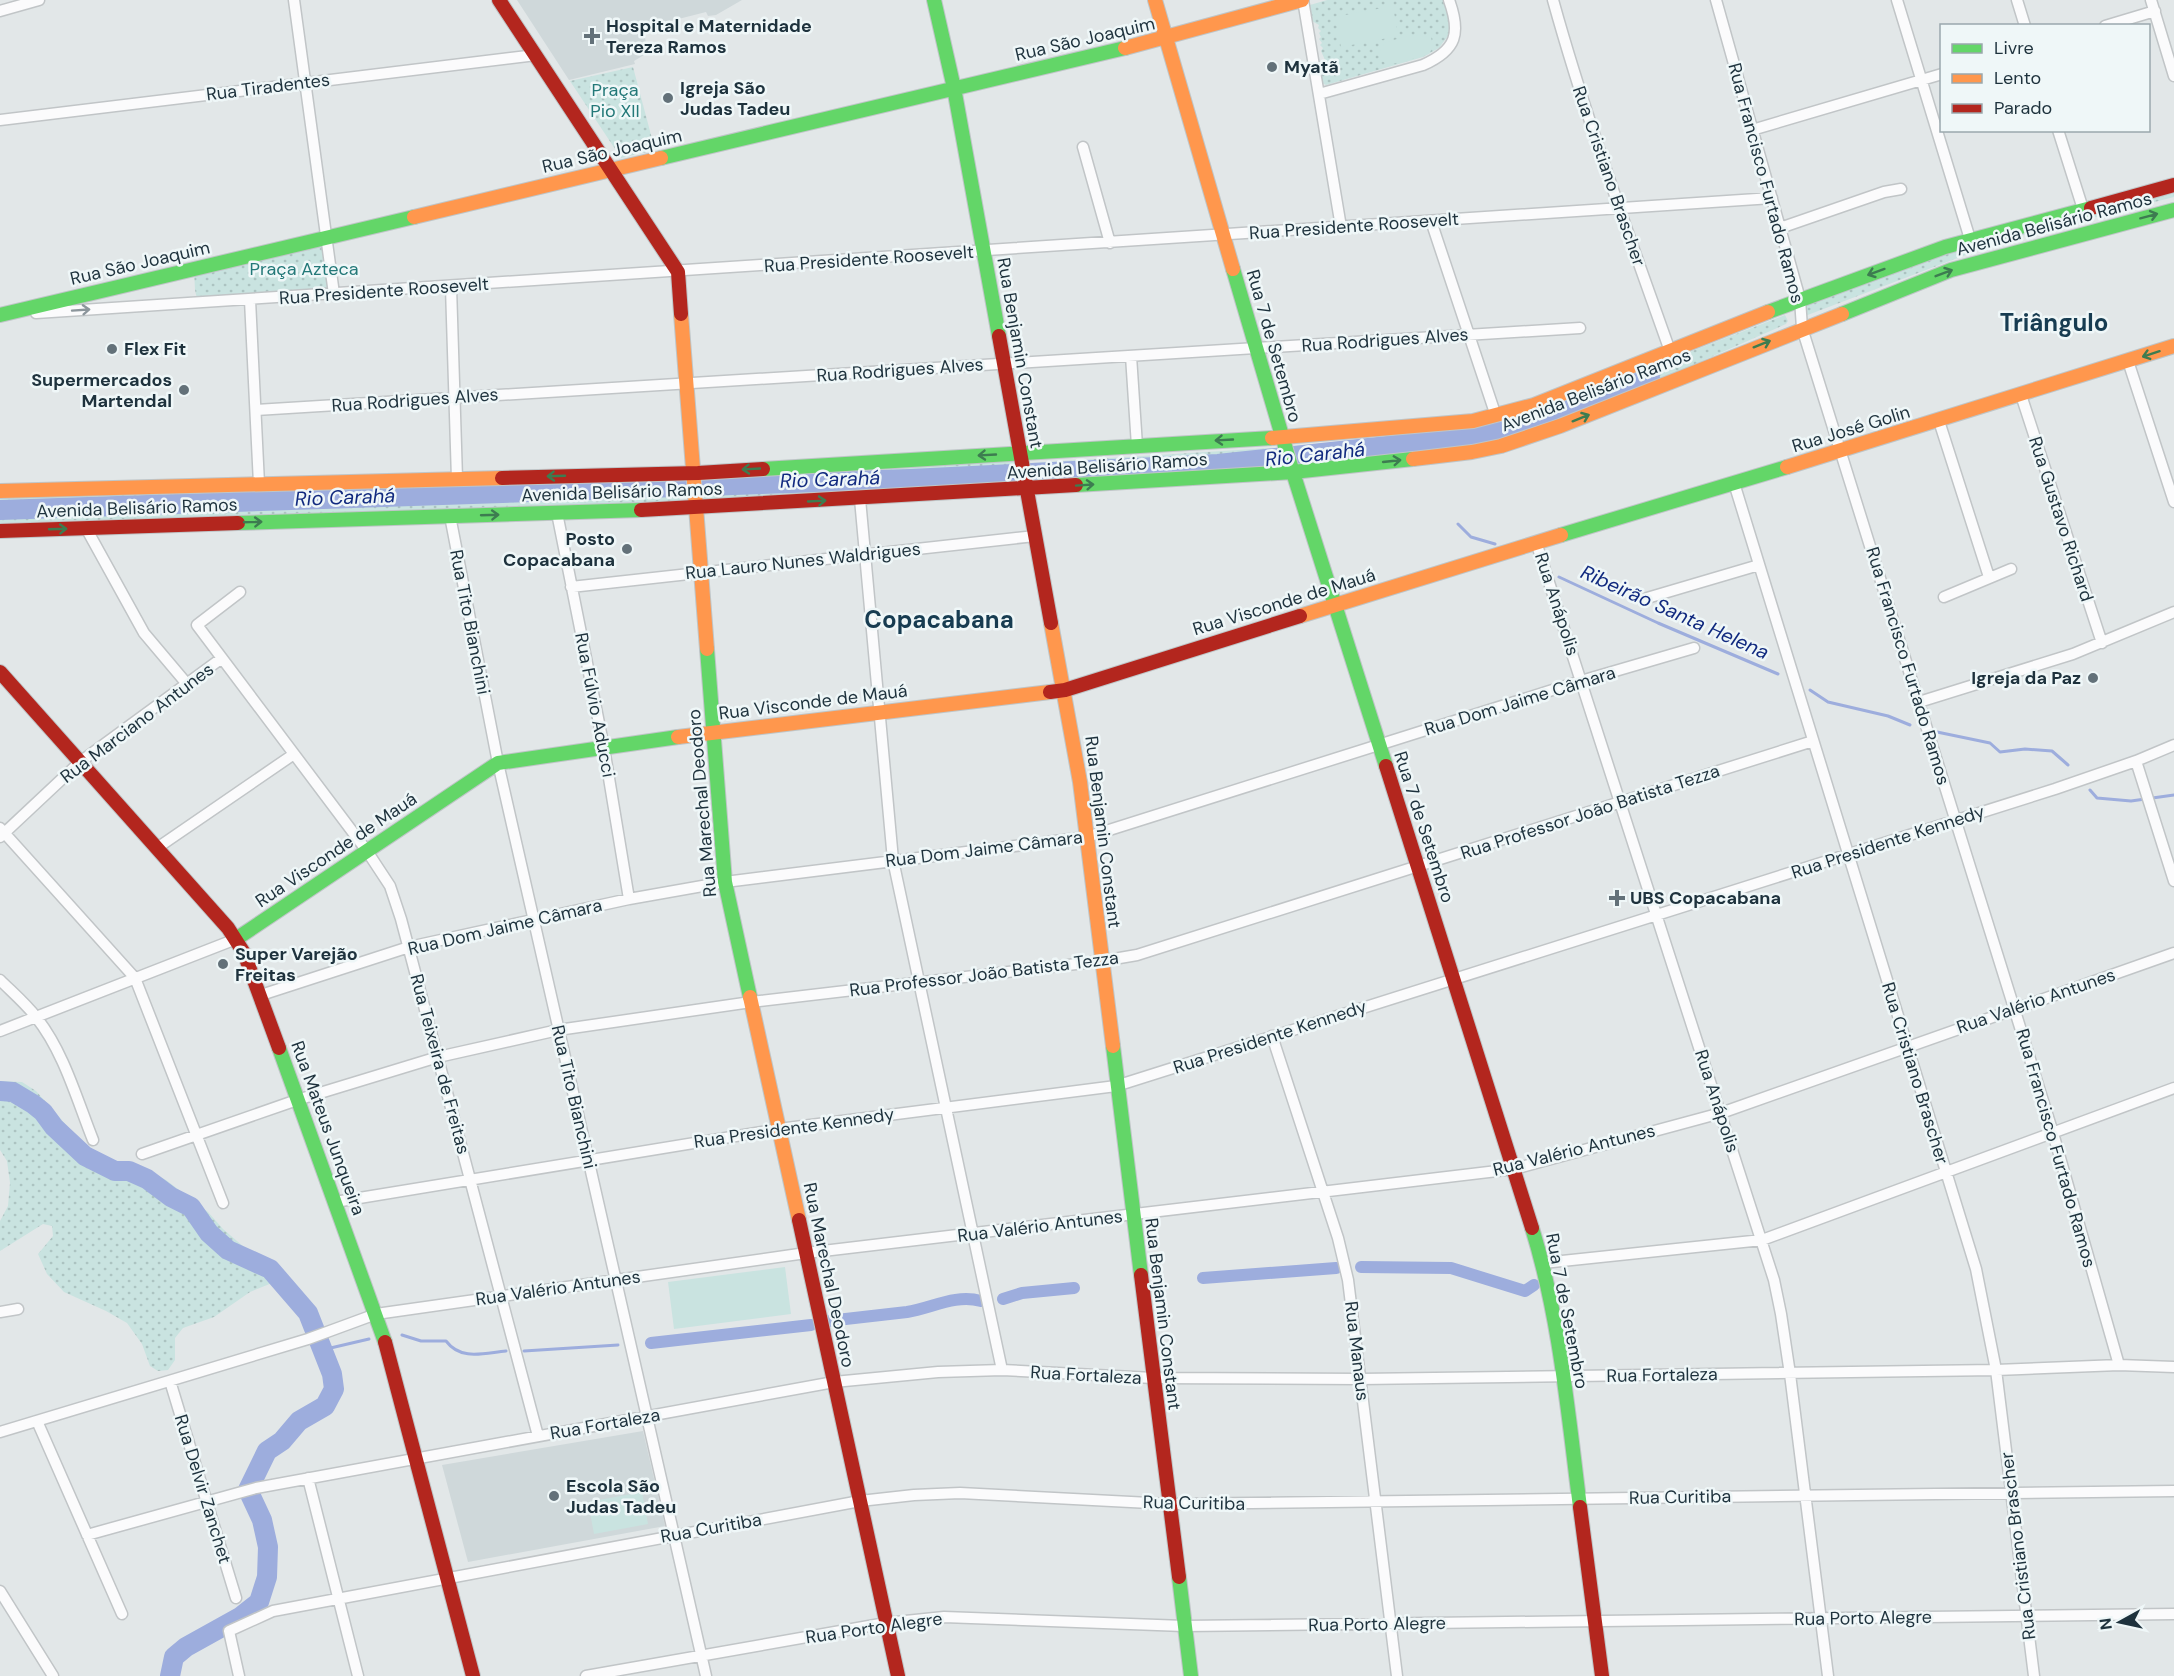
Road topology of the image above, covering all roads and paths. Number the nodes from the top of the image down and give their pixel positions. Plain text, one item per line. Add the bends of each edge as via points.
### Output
1 (39, 0) edge
2 (294, 0) edge
3 (500, 0) edge
4 (934, 0) edge
5 (1155, 0) edge
6 (1303, 0) edge
7 (1449, 0) edge
8 (1552, 0) edge
9 (1716, 0) edge
10 (1897, 0) edge
11 (2017, 0) edge
12 (2153, 5) edge
13 (0, 11) edge
14 (2024, 24) edge
15 (2110, 24) edge
16 (1166, 38) junction
17 (536, 55) junction
18 (1940, 74) edge
19 (2174, 76) edge
20 (1921, 80) junction
21 (306, 83) junction
22 (954, 88) junction
23 (1319, 94) junction
24 (0, 120) edge
25 (1752, 130) junction
26 (2059, 132) edge
27 (1083, 147) dead end
28 (611, 170) junction
29 (2174, 185) edge
30 (1901, 189) dead end
31 (1772, 198) junction
32 (1620, 209) junction
33 (2083, 209) junction
34 (2174, 210) edge
35 (1431, 221) junction
36 (1341, 227) junction
37 (1780, 228) junction
38 (1223, 235) junction
39 (326, 237) junction
40 (1970, 239) junction
41 (1110, 243) junction
42 (983, 251) junction
43 (678, 272) junction
44 (451, 287) junction
45 (334, 294) junction
46 (1800, 299) junction
47 (250, 300) junction
48 (1, 315) edge
49 (1580, 328) dead end
50 (1802, 328) junction
51 (1469, 335) junction
52 (2174, 346) edge
53 (1256, 348) junction
54 (1670, 351) junction
55 (1131, 356) junction
56 (2128, 361) junction
57 (1004, 364) junction
58 (686, 383) junction
59 (2021, 395) junction
60 (454, 398) junction
61 (255, 410) junction
62 (1496, 416) junction
63 (1939, 421) junction
64 (1137, 446) junction
65 (1840, 452) junction
66 (1288, 455) junction
67 (1021, 458) junction
68 (693, 476) junction
69 (457, 479) junction
70 (1734, 483) junction
71 (259, 484) junction
72 (1026, 485) junction
73 (0, 491) edge
74 (860, 499) junction
75 (2174, 502) edge
76 (696, 505) junction
77 (557, 513) junction
78 (450, 516) junction
79 (86, 528) junction
80 (0, 531) edge
81 (1035, 536) junction
82 (1536, 542) junction
83 (865, 555) junction
84 (1759, 565) junction
85 (2010, 569) dead end
86 (701, 573) junction
87 (1989, 577) junction
88 (572, 587) junction
89 (240, 592) dead end
90 (1944, 597) dead end
91 (1647, 598) dead end
92 (1335, 605) junction
93 (2174, 612) edge
94 (2102, 643) junction
95 (1694, 648) dead end
96 (222, 658) junction
97 (0, 672) edge
98 (1581, 681) junction
99 (186, 684) junction
100 (6, 688) edge
101 (1065, 690) junction
102 (1919, 702) junction
103 (879, 712) junction
104 (713, 732) junction
105 (1813, 741) junction
106 (1379, 745) junction
107 (2174, 745) edge
108 (604, 748) junction
109 (294, 754) junction
110 (2136, 761) junction
111 (80, 762) junction
112 (498, 764) junction
113 (1620, 802) junction
114 (1956, 820) junction
115 (1, 833) edge
116 (1087, 837) junction
117 (157, 848) junction
118 (367, 851) junction
119 (1848, 854) junction
120 (893, 860) junction
121 (1418, 867) junction
122 (2174, 881) edge
123 (725, 882) junction
124 (629, 899) junction
125 (1657, 915) junction
126 (533, 919) junction
127 (236, 939) junction
128 (409, 947) junction
129 (2174, 953) edge
130 (1102, 961) junction
131 (135, 978) junction
132 (1453, 979) junction
133 (0, 980) edge
134 (919, 982) junction
135 (261, 995) junction
136 (751, 1002) junction
137 (2015, 1009) junction
138 (36, 1017) junction
139 (558, 1030) junction
140 (0, 1031) edge
141 (1272, 1036) junction
142 (1907, 1047) junction
143 (438, 1057) junction
144 (1116, 1086) junction
145 (2174, 1088) edge
146 (297, 1100) junction
147 (946, 1107) junction
148 (1721, 1113) junction
149 (779, 1129) junction
150 (2053, 1133) junction
151 (197, 1135) junction
152 (93, 1140) dead end
153 (142, 1154) dead end
154 (588, 1160) junction
155 (1514, 1169) junction
156 (1946, 1172) junction
157 (470, 1179) junction
158 (1323, 1192) junction
159 (335, 1202) junction
160 (224, 1203) dead end
161 (1132, 1214) junction
162 (973, 1234) junction
163 (1762, 1240) junction
164 (806, 1253) junction
165 (1543, 1263) junction
166 (616, 1280) junction
167 (501, 1296) junction
168 (18, 1309) dead end
169 (0, 1312) edge
170 (376, 1314) junction
171 (2119, 1365) junction
172 (2174, 1367) edge
173 (1002, 1370) junction
174 (1996, 1370) junction
175 (1790, 1374) junction
176 (1563, 1377) junction
177 (1153, 1378) junction
178 (1361, 1379) junction
179 (170, 1381) junction
180 (834, 1382) junction
181 (647, 1416) junction
182 (37, 1421) junction
183 (0, 1432) edge
184 (538, 1436) junction
185 (416, 1458) junction
186 (308, 1478) junction
187 (2174, 1491) edge
188 (2012, 1493) junction
189 (1805, 1495) junction
190 (1579, 1498) junction
191 (207, 1501) junction
192 (860, 1501) junction
193 (1376, 1502) junction
194 (1169, 1504) junction
195 (87, 1535) junction
196 (674, 1535) junction
197 (447, 1578) junction
198 (0, 1592) edge
199 (236, 1598) dead end
200 (339, 1598) junction
201 (122, 1614) dead end
202 (2174, 1614) edge
203 (2026, 1616) junction
204 (1821, 1619) junction
205 (1595, 1622) junction
206 (886, 1623) junction
207 (1391, 1624) junction
208 (1184, 1626) junction
209 (701, 1656) junction
210 (53, 1676) edge
211 (238, 1676) edge
212 (358, 1676) edge
213 (473, 1676) edge
214 (586, 1676) edge
215 (706, 1676) edge
216 (897, 1676) edge
217 (1191, 1676) edge
218 (1397, 1676) edge
219 (1602, 1676) edge
220 (1828, 1676) edge
221 (2034, 1676) edge

1 - 13 street
2 - 21 street
3 - 17 street, Rua Marechal Deodoro
4 - 22 street, Rua Benjamin Constant
5 - 16 street, Rua 7 de Setembro
6 - 16 street, Rua São Joaquim
6 - 23 street
7 - 23 street via 1456,35 1453,44 1435,59
8 - 32 street, Rua Cristiano Brascher
9 - 25 street, Rua Francisco Furtado Ramos
10 - 20 street
11 - 14 street
12 - 15 street
12 - 19 street
16 - 22 street, Rua São Joaquim
16 - 38 street, Rua 7 de Setembro
17 - 21 street, Rua Tiradentes
17 - 28 street, Rua Marechal Deodoro
18 - 20 street
20 - 25 street
20 - 40 street
21 - 24 street, Rua Tiradentes
21 - 39 street
22 - 28 street, Rua São Joaquim
22 - 42 street, Rua Benjamin Constant
23 - 36 street
25 - 31 street, Rua Francisco Furtado Ramos
26 - 33 street
27 - 41 street
28 - 39 street, Rua São Joaquim
28 - 43 street, Rua Marechal Deodoro
29 - 33 street, Avenida Belisário Ramos
30 - 37 street
31 - 32 street, Rua Presidente Roosevelt
31 - 37 street, Rua Francisco Furtado Ramos
32 - 35 street, Rua Presidente Roosevelt
32 - 54 street, Rua Cristiano Brascher
33 - 40 street, Avenida Belisário Ramos
50 -> 34 street, Avenida Belisário Ramos via 1951,270
35 - 36 street, Rua Presidente Roosevelt
35 - 51 street
36 - 38 street, Rua Presidente Roosevelt
37 - 46 street, Rua Francisco Furtado Ramos
38 - 41 street, Rua Presidente Roosevelt
38 - 53 street, Rua 7 de Setembro
39 - 45 street
39 - 48 street, Rua São Joaquim
40 -> 46 street, Avenida Belisário Ramos
41 - 42 street, Rua Presidente Roosevelt
42 - 43 street, Rua Presidente Roosevelt
42 - 57 street, Rua Benjamin Constant
43 - 44 street, Rua Presidente Roosevelt
43 - 58 street, Rua Marechal Deodoro
44 - 45 street, Rua Presidente Roosevelt
44 - 60 street
45 - 47 street, Rua Presidente Roosevelt
46 - 50 street, Rua Francisco Furtado Ramos
46 - 54 street, Avenida Belisário Ramos
48 -> 47 street, Rua Presidente Roosevelt
47 - 61 street
49 - 51 street, Rua Rodrigues Alves
50 - 65 street, Rua Francisco Furtado Ramos
66 -> 50 street, Avenida Belisário Ramos via 1463,453 1501,446 1568,423
51 - 53 street, Rua Rodrigues Alves
51 - 62 street
52 -> 56 street, Rua José Golin
53 - 55 street, Rua Rodrigues Alves
53 - 66 street, Rua 7 de Setembro
54 - 62 street, Avenida Belisário Ramos
55 - 57 street, Rua Rodrigues Alves
55 - 64 street
56 - 59 street, Rua José Golin
56 - 75 street
57 - 58 street, Rua Rodrigues Alves
57 - 67 street, Rua Benjamin Constant
58 - 60 street, Rua Rodrigues Alves
58 - 68 street, Rua Marechal Deodoro
59 - 63 street, Rua José Golin
59 - 94 street, Rua Gustavo Richard
60 - 61 street, Rua Rodrigues Alves
60 - 69 street
61 - 71 street
62 - 66 street, Avenida Belisário Ramos
63 - 65 street, Rua José Golin
63 - 87 street
66 -> 64 street, Avenida Belisário Ramos
64 - 67 street, Avenida Belisário Ramos
65 - 70 street, Rua José Golin
65 - 102 street, Rua Francisco Furtado Ramos
72 -> 66 street, Avenida Belisário Ramos
66 - 92 street, Rua 7 de Setembro
67 -> 68 street, Avenida Belisário Ramos
67 - 72 street, Rua Benjamin Constant
68 -> 69 street, Avenida Belisário Ramos
68 - 76 street, Rua Marechal Deodoro
69 - 71 street, Avenida Belisário Ramos
70 - 82 street, Rua José Golin
70 - 84 street, Rua Cristiano Brascher
71 - 73 street, Avenida Belisário Ramos
72 - 74 street, Avenida Belisário Ramos
72 - 81 street, Rua Benjamin Constant
76 -> 74 street, Avenida Belisário Ramos
74 - 83 street
76 - 77 street, Avenida Belisário Ramos
76 - 86 street, Rua Marechal Deodoro
78 -> 77 street, Avenida Belisário Ramos
77 - 88 street, Rua Fúlvio Aducci
79 -> 78 street, Avenida Belisário Ramos
78 - 112 street, Rua Tito Bianchini
80 -> 79 street, Avenida Belisário Ramos
79 - 99 street via 144,633
81 - 83 street, Rua Lauro Nunes Waldrigues
81 - 101 street, Rua Benjamin Constant
82 - 92 street, Rua Visconde de Mauá
82 - 98 street, Rua Anápolis
83 - 86 street, Rua Lauro Nunes Waldrigues
83 - 103 street
84 - 91 street
84 - 105 street, Rua Cristiano Brascher
85 - 87 street
86 - 88 street, Rua Lauro Nunes Waldrigues
86 - 104 street, Rua Marechal Deodoro
87 - 90 street
88 - 108 street, Rua Fúlvio Aducci
89 - 96 street, Rua Teixeira de Freitas via 197,624
92 - 101 street, Rua Visconde de Mauá
92 - 106 street, Rua 7 de Setembro
93 - 94 street
94 - 102 street
95 - 98 street, Rua Dom Jaime Câmara
96 - 99 street, Rua Marciano Antunes
96 - 109 street, Rua Teixeira de Freitas
97 - 100 street, Rua Mateus Junqueira
98 - 106 street, Rua Dom Jaime Câmara
98 - 113 street, Rua Anápolis
99 - 111 street, Rua Marciano Antunes
100 - 111 street, Rua Mateus Junqueira
101 - 103 street, Rua Visconde de Mauá
101 - 116 street, Rua Benjamin Constant
102 - 114 street, Rua Francisco Furtado Ramos
103 - 104 street, Rua Visconde de Mauá
103 - 120 street
104 - 108 street, Rua Visconde de Mauá
104 - 123 street, Rua Marechal Deodoro
105 - 113 street, Rua Professor João Batista Tezza
105 - 119 street, Rua Cristiano Brascher
106 - 116 street, Rua Dom Jaime Câmara
106 - 121 street, Rua 7 de Setembro
107 - 110 street, Rua Presidente Kennedy
108 - 112 street, Rua Visconde de Mauá
108 - 124 street, Rua Fúlvio Aducci
109 - 117 street
109 - 118 street, Rua Teixeira de Freitas
110 - 114 street, Rua Presidente Kennedy
110 - 122 street
111 - 115 street, Rua Marciano Antunes
111 - 117 street, Rua Mateus Junqueira
112 - 118 street, Rua Visconde de Mauá
112 - 126 street, Rua Tito Bianchini
113 - 121 street, Rua Professor João Batista Tezza
113 - 125 street, Rua Anápolis
114 - 119 street, Rua Presidente Kennedy
114 - 137 street, Rua Francisco Furtado Ramos
115 - 131 street
116 - 120 street, Rua Dom Jaime Câmara
116 - 130 street, Rua Benjamin Constant
117 - 127 street, Rua Mateus Junqueira
118 - 127 street, Rua Visconde de Mauá
118 - 128 street, Rua Teixeira de Freitas via 397,902
119 - 125 street, Rua Presidente Kennedy
119 - 142 street, Rua Cristiano Brascher
120 - 123 street, Rua Dom Jaime Câmara
120 - 134 street
121 - 130 street, Rua Professor João Batista Tezza via 1166,947
121 - 132 street, Rua 7 de Setembro
123 - 124 street, Rua Dom Jaime Câmara
123 - 136 street, Rua Marechal Deodoro
124 - 126 street, Rua Dom Jaime Câmara
125 - 132 street, Rua Presidente Kennedy
125 - 148 street, Rua Anápolis
126 - 128 street, Rua Dom Jaime Câmara
126 - 139 street, Rua Tito Bianchini
127 - 131 street, Rua Visconde de Mauá
127 - 135 street, Rua Mateus Junqueira
128 - 135 street, Rua Dom Jaime Câmara
128 - 143 street, Rua Teixeira de Freitas
129 - 137 street, Rua Valério Antunes
130 - 134 street, Rua Professor João Batista Tezza
130 - 144 street, Rua Benjamin Constant
131 - 138 street, Rua Visconde de Mauá
131 - 151 street
132 - 141 street, Rua Presidente Kennedy
132 - 155 street, Rua 7 de Setembro
133 - 138 street
134 - 136 street, Rua Professor João Batista Tezza
134 - 147 street
135 - 146 street, Rua Mateus Junqueira
136 - 139 street, Rua Professor João Batista Tezza
136 - 149 street, Rua Marechal Deodoro
137 - 142 street, Rua Valério Antunes
137 - 150 street, Rua Francisco Furtado Ramos
138 - 140 street, Rua Visconde de Mauá
138 - 152 street via 64,1068
139 - 143 street, Rua Professor João Batista Tezza
139 - 154 street, Rua Tito Bianchini
141 - 144 street, Rua Presidente Kennedy
141 - 158 street, Rua Manaus
142 - 148 street, Rua Valério Antunes
142 - 156 street, Rua Cristiano Brascher
143 - 146 street, Rua Professor João Batista Tezza
143 - 157 street, Rua Teixeira de Freitas
144 - 147 street, Rua Presidente Kennedy
144 - 161 street, Rua Benjamin Constant
145 - 150 street
146 - 151 street, Rua Professor João Batista Tezza
146 - 159 street, Rua Mateus Junqueira
147 - 149 street, Rua Presidente Kennedy
147 - 162 street
148 - 155 street, Rua Valério Antunes
148 - 163 street, Rua Anápolis
149 - 154 street, Rua Presidente Kennedy
149 - 164 street, Rua Marechal Deodoro
150 - 156 street
150 - 171 street, Rua Francisco Furtado Ramos
151 - 153 street, Rua Professor João Batista Tezza
151 - 160 street
154 - 157 street, Rua Presidente Kennedy
154 - 166 street, Rua Tito Bianchini
155 - 158 street, Rua Valério Antunes
155 - 165 street, Rua 7 de Setembro
156 - 163 street
156 - 174 street, Rua Cristiano Brascher via 1978,1278
157 - 159 street, Rua Presidente Kennedy
157 - 167 street, Rua Teixeira de Freitas
158 - 161 street, Rua Valério Antunes
158 - 178 street, Rua Manaus via 1348,1280
159 - 170 street, Rua Mateus Junqueira
161 - 162 street, Rua Valério Antunes
161 - 177 street, Rua Benjamin Constant
162 - 164 street, Rua Valério Antunes
162 - 173 street
163 - 165 street
163 - 175 street, Rua Anápolis via 1781,1314
164 - 166 street, Rua Valério Antunes
164 - 180 street, Rua Marechal Deodoro
165 - 176 street, Rua 7 de Setembro
166 - 167 street, Rua Valério Antunes
166 - 181 street, Rua Tito Bianchini
167 - 170 street, Rua Valério Antunes
167 - 184 street, Rua Teixeira de Freitas
168 - 169 street
170 - 179 street, Rua Valério Antunes via 309,1339
170 - 185 street, Rua Mateus Junqueira via 390,1353
171 - 172 street, Rua Fortaleza
171 - 174 street, Rua Fortaleza
173 - 177 street, Rua Fortaleza
173 - 180 street, Rua Fortaleza
174 - 175 street, Rua Fortaleza
174 - 188 street, Rua Cristiano Brascher
175 - 176 street, Rua Fortaleza
175 - 189 street, Rua Anápolis
176 - 178 street, Rua Fortaleza
176 - 190 street, Rua 7 de Setembro
177 - 178 street, Rua Fortaleza
177 - 194 street, Rua Benjamin Constant
178 - 193 street, Rua Manaus
179 - 182 street, Rua Valério Antunes
179 - 191 street, Rua Delvir Zanchet
180 - 181 street, Rua Fortaleza
180 - 192 street, Rua Marechal Deodoro
181 - 184 street, Rua Fortaleza
181 - 196 street, Rua Tito Bianchini
182 - 183 street, Rua Valério Antunes
182 - 195 street
184 - 185 street, Rua Fortaleza
185 - 186 street, Rua Fortaleza
185 - 197 street, Rua Mateus Junqueira
186 - 191 street, Rua Fortaleza
186 - 200 street
187 - 188 street, Rua Curitiba
188 - 189 street, Rua Curitiba
188 - 203 street, Rua Cristiano Brascher
189 - 190 street, Rua Curitiba
189 - 204 street, Rua Anápolis
190 - 193 street, Rua Curitiba
190 - 205 street, Rua 7 de Setembro
191 - 195 street, Rua Fortaleza
191 - 199 street, Rua Delvir Zanchet
192 - 194 street, Rua Curitiba via 960,1493
192 - 196 street, Rua Curitiba
192 - 206 street, Rua Marechal Deodoro
193 - 194 street, Rua Curitiba
193 - 207 street, Rua Manaus
194 - 208 street, Rua Benjamin Constant
195 - 201 street
196 - 197 street, Rua Curitiba
196 - 209 street, Rua Tito Bianchini
197 - 200 street, Rua Curitiba
197 - 213 street, Rua Mateus Junqueira
198 - 210 street
200 - 211 street, Rua Curitiba via 273,1611 229,1631
200 - 212 street
202 - 203 street, Rua Porto Alegre
203 - 204 street, Rua Porto Alegre
203 - 221 street, Rua Cristiano Brascher
204 - 205 street, Rua Porto Alegre
204 - 220 street, Rua Anápolis
205 - 207 street, Rua Porto Alegre
205 - 219 street, Rua 7 de Setembro
206 - 208 street, Rua Porto Alegre via 944,1617
206 - 209 street, Rua Porto Alegre
206 - 216 street, Rua Marechal Deodoro
207 - 208 street, Rua Porto Alegre
207 - 218 street, Rua Manaus
208 - 217 street, Rua Benjamin Constant
209 - 214 street, Rua Porto Alegre
209 - 215 street, Rua Tito Bianchini

